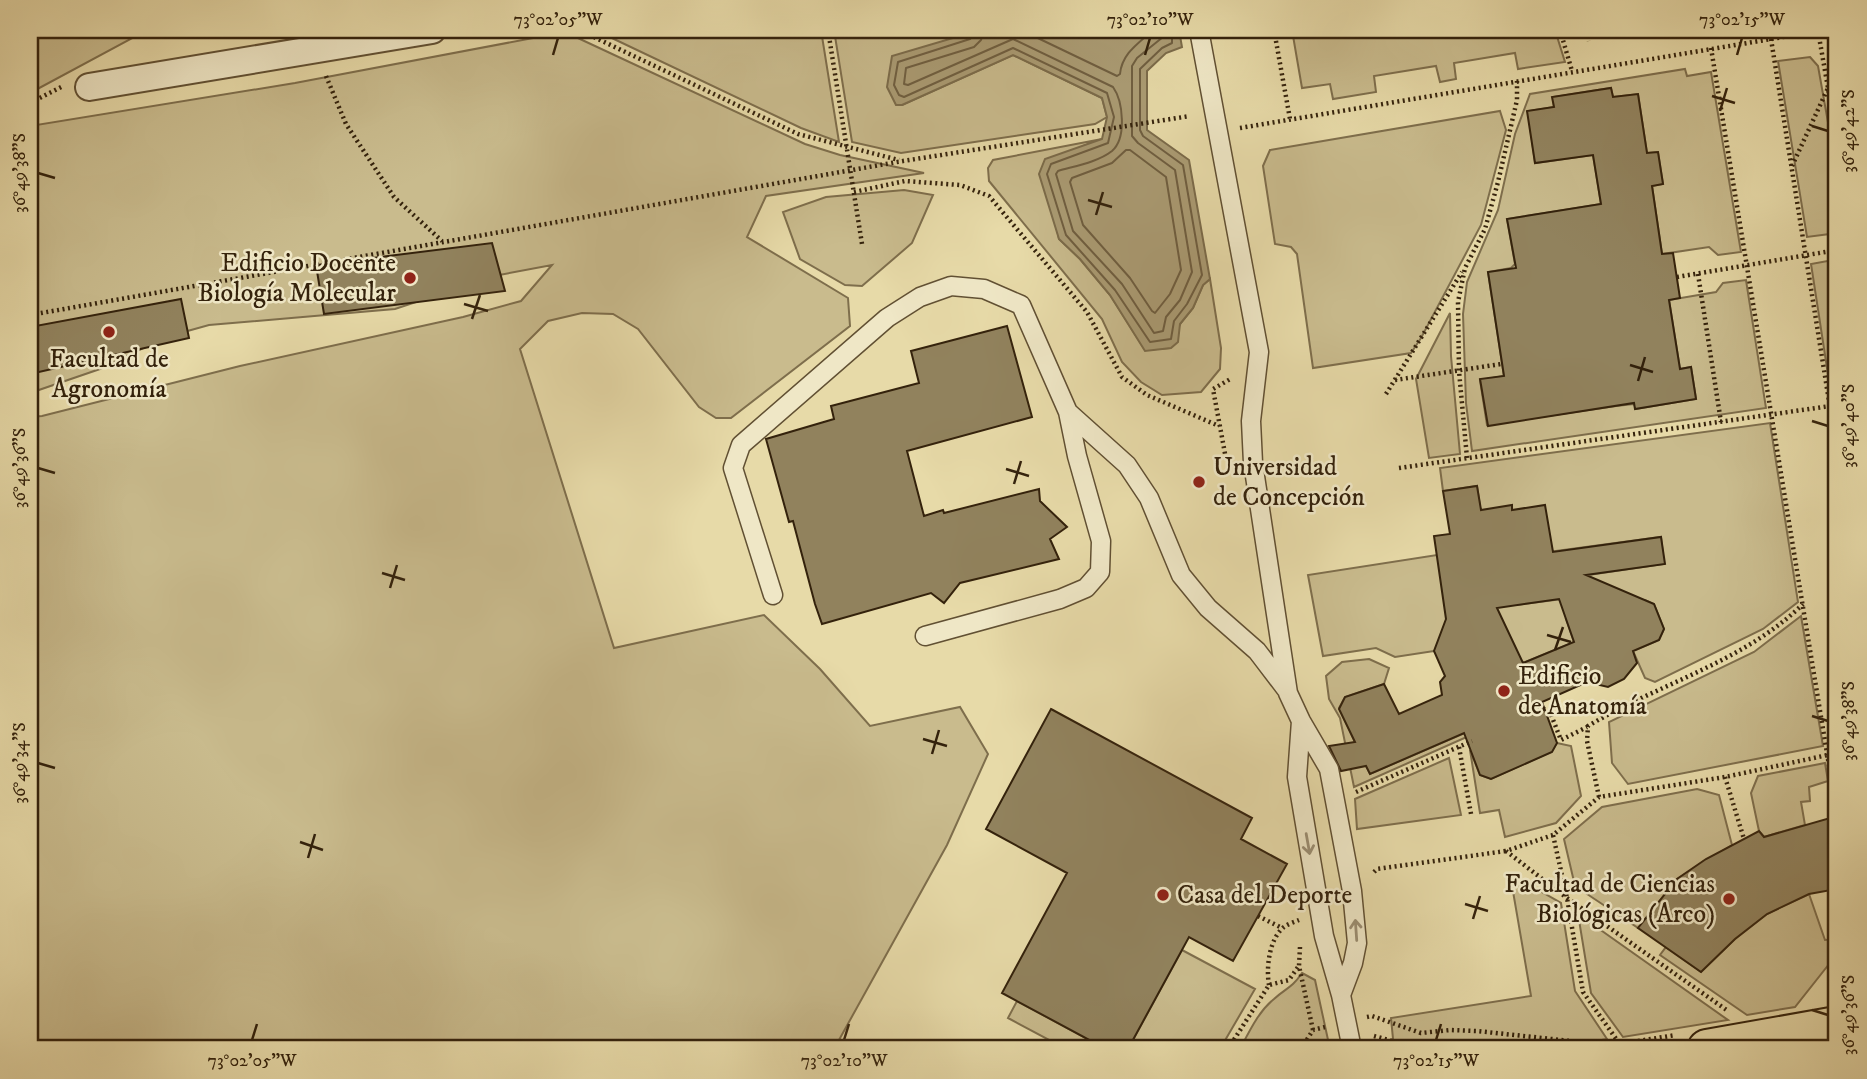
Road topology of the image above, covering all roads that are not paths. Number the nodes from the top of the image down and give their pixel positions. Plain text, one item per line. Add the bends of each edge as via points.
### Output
1 (432, 30) edge
2 (1199, 30) edge
3 (89, 87) dead end
4 (1068, 412) junction
5 (773, 595) dead end
6 (925, 636) dead end
7 (1288, 693) junction
8 (1301, 721) junction
9 (1341, 995) junction
10 (1837, 1026) edge
11 (1695, 1042) edge
12 (1352, 1049) edge

1 - 3 street
2 - 7 lane via 1259,352 1251,421 1253,463
4 - 5 lane via 1021,305 984,289 951,286 919,296 887,318 741,445 733,468
4 - 6 lane via 1101,541 1101,572 1086,588 1060,599
4 - 7 lane via 1127,465 1149,498 1181,575 1208,608 1257,651
7 - 8 lane
8 -> 9 lane via 1297,777 1319,909
9 -> 8 lane via 1357,943 1352,891 1329,769
9 - 12 lane
10 - 11 main road

